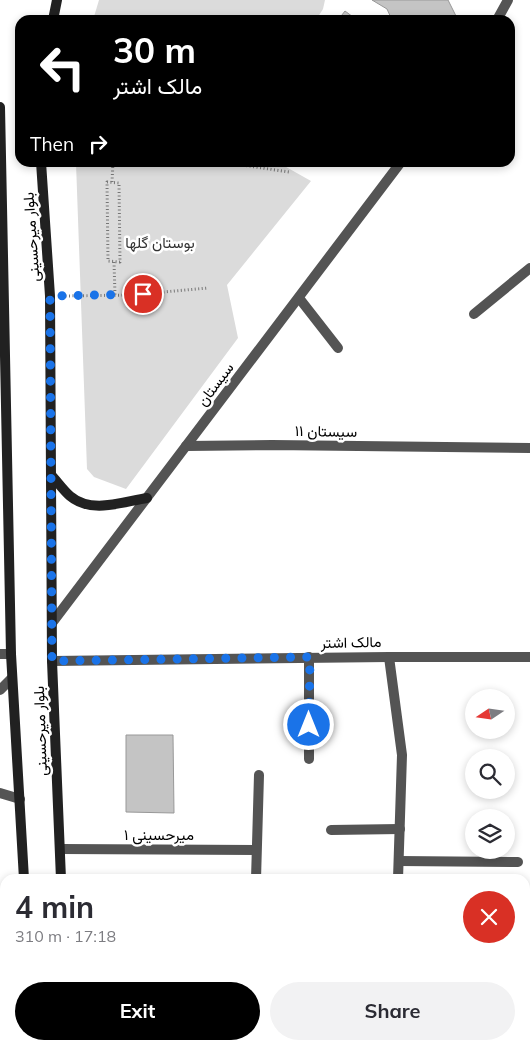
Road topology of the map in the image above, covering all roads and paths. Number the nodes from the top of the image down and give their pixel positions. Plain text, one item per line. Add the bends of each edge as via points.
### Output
1 (57, 0) edge
2 (508, 0) edge
3 (54, 15) edge
4 (500, 15) edge
5 (0, 107) edge
6 (42, 167) edge
7 (113, 167) edge
8 (256, 167) edge
9 (397, 167) edge
10 (289, 172) dead end
11 (112, 182) junction
12 (114, 262) junction
13 (530, 268) edge
14 (208, 288) dead end
15 (115, 295) junction
16 (50, 296) junction
17 (299, 298) junction
18 (474, 314) dead end
19 (338, 348) dead end
20 (186, 446) junction
21 (530, 448) edge
22 (51, 475) junction
23 (147, 498) junction
24 (52, 623) junction
25 (0, 654) edge
26 (11, 654) junction
27 (389, 656) junction
28 (310, 657) junction
29 (530, 657) edge
30 (52, 661) junction
31 (12, 678) junction
32 (0, 690) edge
33 (309, 759) dead end
34 (259, 775) dead end
35 (0, 793) edge
36 (20, 799) junction
37 (400, 828) junction
38 (331, 830) dead end
39 (61, 849) junction
40 (256, 850) junction
41 (399, 861) junction
42 (518, 862) dead end
43 (24, 874) edge
44 (61, 874) edge
45 (256, 874) edge
46 (398, 874) edge

1 - 3 main road
2 - 4 street
5 - 26 main road, بلوار میرحسینی
6 - 16 main road, بلوار میرحسینی
7 - 11 path
8 - 10 path
9 - 17 street, سیستان
11 - 12 path via 107,182 108,261
11 - 12 path via 119,183 120,262
12 - 15 path
13 - 18 street
14 - 15 path
15 - 16 path
16 - 22 main road, بلوار میرحسینی
17 - 19 street
17 - 20 street, سیستان
20 - 21 street, سیستان ۱۱
20 - 23 street, سیستان
22 - 23 main road via 70,497 89,505
22 - 24 main road, بلوار میرحسینی
23 - 24 street, سیستان
24 - 30 main road, بلوار میرحسینی
25 - 26 street
26 - 31 main road, بلوار میرحسینی
27 - 28 street, مالک اشتر
27 - 29 street, مالک اشتر
27 - 37 street via 402,754
28 - 30 street, مالک اشتر
28 - 33 street
30 - 39 main road, بلوار میرحسینی
31 - 32 street
31 - 36 main road, بلوار میرحسینی
34 - 40 street
35 - 36 street
36 - 43 main road, بلوار میرحسینی
37 - 38 street
37 - 41 street
39 - 40 street, میرحسینی ۱
39 - 44 main road, بلوار میرحسینی
40 - 45 street
41 - 42 street
41 - 46 street

